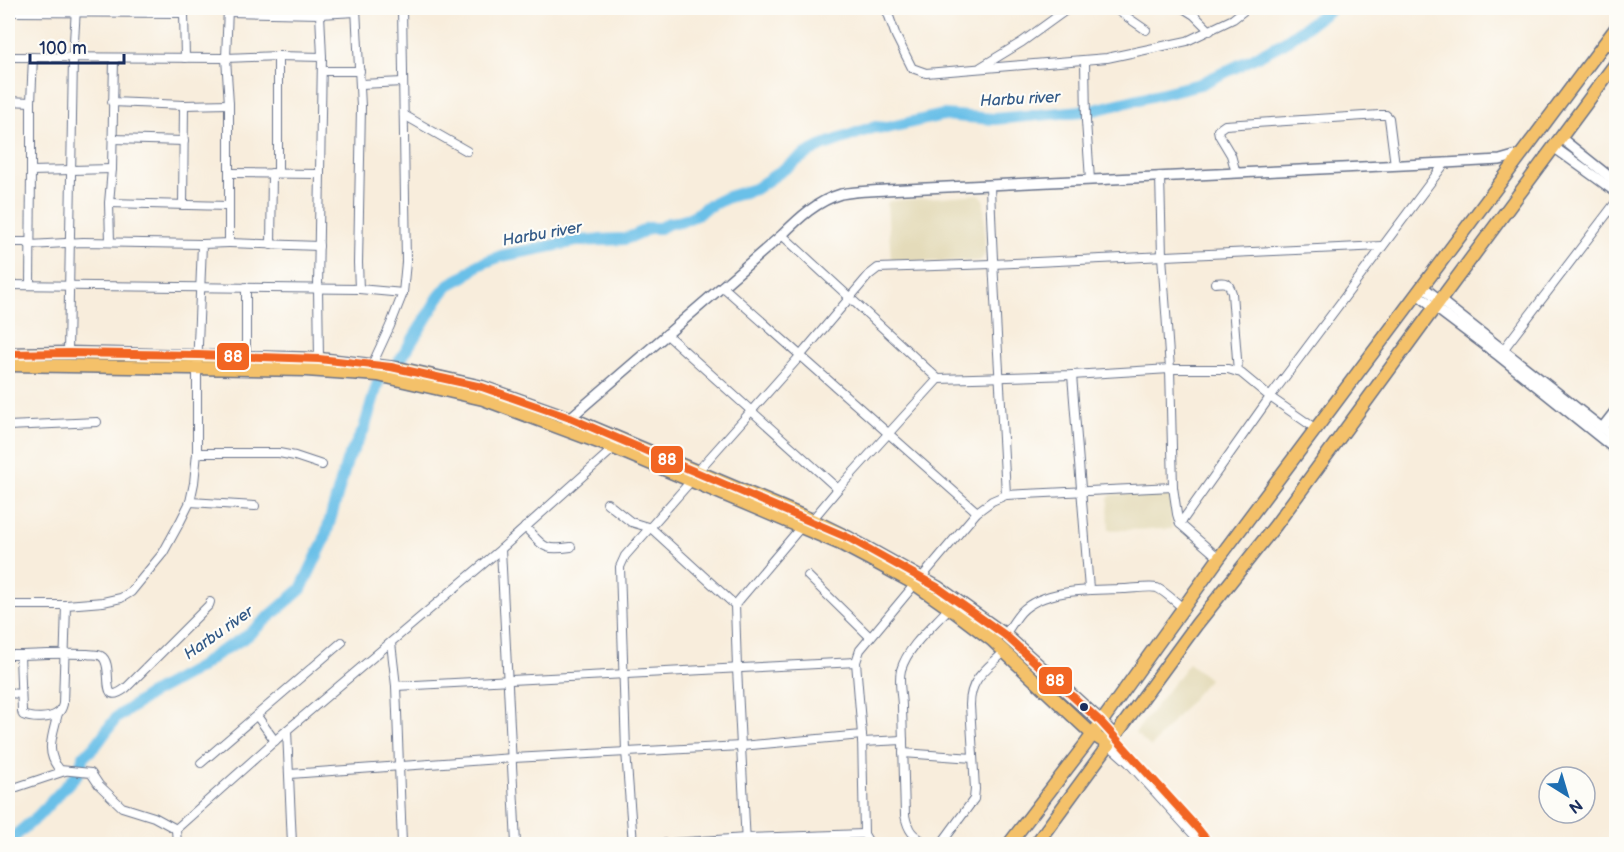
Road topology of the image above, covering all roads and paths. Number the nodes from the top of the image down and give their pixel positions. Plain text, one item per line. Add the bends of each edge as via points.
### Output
1 (402, 8) edge
2 (886, 8) edge
3 (1069, 8) edge
4 (1114, 8) edge
5 (1183, 8) edge
6 (1247, 8) edge
7 (34, 9) edge
8 (76, 10) edge
9 (120, 10) edge
10 (184, 10) edge
11 (228, 10) edge
12 (356, 10) edge
13 (8, 12) edge
14 (320, 14) junction
15 (1617, 28) edge
16 (1146, 30) dead end
17 (1210, 31) junction
18 (1612, 45) edge
19 (278, 56) junction
20 (8, 57) edge
21 (33, 57) junction
22 (322, 57) junction
23 (73, 58) junction
24 (114, 58) junction
25 (184, 58) junction
26 (226, 58) junction
27 (1085, 60) junction
28 (1617, 63) edge
29 (977, 69) junction
30 (322, 71) junction
31 (360, 71) junction
32 (403, 82) junction
33 (361, 84) junction
34 (8, 101) edge
35 (31, 102) junction
36 (112, 102) junction
37 (229, 104) junction
38 (184, 105) junction
39 (404, 115) junction
40 (113, 139) junction
41 (184, 141) junction
42 (1558, 143) junction
43 (467, 151) dead end
44 (1522, 154) junction
45 (1500, 160) junction
46 (1445, 163) junction
47 (1395, 165) junction
48 (1512, 168) junction
49 (112, 169) junction
50 (71, 170) junction
51 (31, 171) junction
52 (230, 173) junction
53 (275, 173) junction
54 (1236, 173) junction
55 (320, 174) junction
56 (1160, 176) junction
57 (1090, 180) junction
58 (1617, 182) edge
59 (990, 185) junction
60 (1617, 192) edge
61 (1617, 202) edge
62 (109, 203) junction
63 (183, 205) junction
64 (228, 206) junction
65 (782, 235) junction
66 (8, 242) edge
67 (110, 242) junction
68 (229, 243) junction
69 (70, 244) junction
70 (202, 244) junction
71 (30, 245) junction
72 (271, 245) junction
73 (319, 246) junction
74 (1382, 246) junction
75 (1162, 256) junction
76 (992, 264) junction
77 (1215, 283) dead end
78 (8, 285) edge
79 (30, 285) junction
80 (69, 285) junction
81 (722, 286) junction
82 (201, 287) junction
83 (246, 288) junction
84 (318, 288) junction
85 (359, 289) junction
86 (1420, 290) junction
87 (403, 293) junction
88 (850, 298) junction
89 (1438, 304) junction
90 (666, 334) junction
91 (1503, 350) junction
92 (68, 353) junction
93 (8, 354) edge
94 (198, 355) junction
95 (801, 355) junction
96 (246, 357) junction
97 (319, 359) junction
98 (8, 365) edge
99 (197, 369) junction
100 (1170, 369) junction
101 (373, 371) junction
102 (396, 371) junction
103 (1238, 372) junction
104 (1072, 375) junction
105 (1000, 376) junction
106 (938, 379) junction
107 (1270, 398) junction
108 (1617, 410) edge
109 (750, 411) junction
110 (570, 418) junction
111 (98, 422) dead end
112 (1617, 424) edge
113 (8, 426) edge
114 (562, 429) junction
115 (1316, 429) junction
116 (1609, 433) edge
117 (888, 434) junction
118 (614, 448) junction
119 (1617, 450) edge
120 (196, 453) junction
121 (322, 465) dead end
122 (694, 477) junction
123 (1173, 487) junction
124 (838, 489) junction
125 (1082, 491) junction
126 (1006, 495) junction
127 (190, 502) junction
128 (607, 503) dead end
129 (255, 506) dead end
130 (775, 511) junction
131 (977, 512) junction
132 (812, 520) junction
133 (1180, 524) junction
134 (525, 527) junction
135 (801, 527) junction
136 (651, 528) junction
137 (571, 547) dead end
138 (501, 549) junction
139 (1219, 558) junction
140 (808, 576) dead end
141 (918, 581) junction
142 (1089, 589) junction
143 (210, 602) dead end
144 (8, 604) edge
145 (66, 605) junction
146 (735, 605) junction
147 (949, 608) junction
148 (1183, 608) junction
149 (1005, 635) junction
150 (870, 637) junction
151 (342, 642) dead end
152 (392, 643) junction
153 (1005, 651) junction
154 (65, 653) junction
155 (8, 655) edge
156 (20, 655) junction
157 (856, 662) junction
158 (737, 668) junction
159 (623, 674) junction
160 (509, 681) junction
161 (396, 686) junction
162 (8, 693) edge
163 (21, 694) junction
164 (1114, 703) junction
165 (1089, 712) junction
166 (58, 713) junction
167 (257, 716) junction
168 (1075, 719) junction
169 (1101, 722) junction
170 (288, 730) junction
171 (1092, 734) junction
172 (862, 738) junction
173 (903, 740) junction
174 (275, 741) junction
175 (1112, 741) junction
176 (741, 746) junction
177 (626, 751) junction
178 (903, 753) junction
179 (1076, 755) junction
180 (513, 758) junction
181 (973, 758) junction
182 (201, 763) dead end
183 (400, 766) junction
184 (65, 771) junction
185 (290, 774) junction
186 (8, 790) edge
187 (176, 829) junction
188 (864, 834) junction
189 (746, 841) edge
190 (177, 844) edge
191 (292, 844) edge
192 (402, 844) edge
193 (516, 844) edge
194 (633, 844) edge
195 (657, 844) edge
196 (870, 844) edge
197 (927, 844) edge
198 (941, 844) edge
199 (1009, 844) edge
200 (1036, 844) edge
201 (1202, 844) edge
202 (1210, 844) edge

1 - 32 street
2 - 29 street via 912,68 926,73
3 - 29 street
4 - 16 street
5 - 17 street
6 - 17 street
7 - 8 street
7 - 13 street
8 - 9 street
8 - 23 street
9 - 10 street
10 - 25 street
11 - 14 street
11 - 26 street
12 - 14 street
12 - 31 street
14 - 22 street
15 - 18 main road
17 - 27 street via 1187,41
18 - 44 main road
19 - 22 street
19 - 26 street
19 - 53 street
20 - 21 street
21 - 23 street
21 - 35 street
22 - 30 street
23 - 24 street
23 - 50 street
24 - 25 street
24 - 36 street
25 - 26 street
26 - 37 street
27 - 29 street
27 - 57 street
28 - 42 main road
30 - 31 street
30 - 55 street
31 - 33 street
32 - 33 street
32 - 39 street
33 - 85 street
34 - 35 street
35 - 51 street
36 - 38 street
36 - 40 street
37 - 38 street
37 - 52 street
38 - 41 street
39 - 43 street
39 - 87 street
40 - 41 street
40 - 49 street
41 - 63 street
42 - 58 street
42 - 60 street
42 - 89 main road
44 - 45 street
44 - 48 main road
45 - 46 street
45 - 48 street
46 - 47 street
46 - 74 street
47 - 54 street
47 - 54 street via 1389,118 1380,115 1226,125 1218,130 1219,135
48 - 86 main road
49 - 50 street
49 - 62 street
50 - 51 street
50 - 69 street
51 - 71 street
52 - 53 street
52 - 64 street
53 - 55 street
53 - 72 street
54 - 56 street
55 - 73 street
56 - 57 street
56 - 75 street
57 - 59 street
59 - 65 street via 843,194 813,208
59 - 76 street
61 - 91 street
62 - 63 street
62 - 67 street
63 - 64 street
64 - 68 street
65 - 81 street
65 - 88 street
66 - 71 street
67 - 69 street
67 - 70 street
68 - 70 street
68 - 72 street
69 - 71 street
69 - 80 street
70 - 82 street
71 - 79 street
72 - 73 street
73 - 84 street
74 - 75 street
74 - 107 street
75 - 76 street
75 - 100 street
76 - 88 street via 878,268
76 - 105 street
77 - 103 street via 1228,283 1232,293
78 - 79 street
79 - 80 street
80 - 82 street
80 - 92 street
81 - 90 street
81 - 95 street
82 - 83 street
82 - 94 street
83 - 84 street
83 - 96 street
84 - 85 street
84 - 97 street
85 - 87 street
86 - 89 street
86 - 115 main road
87 - 101 street
88 - 95 street
88 - 106 street
89 - 91 street
89 - 119 street
89 - 175 main road
90 - 109 street
90 - 110 street
91 - 116 street
92 - 93 main road
92 - 94 main road
94 - 96 main road
94 - 99 street
95 - 109 street
95 - 117 street
96 - 97 main road
97 - 101 main road
98 - 99 main road
99 - 101 main road
99 - 120 street
100 - 103 street
100 - 104 street
100 - 123 street
101 - 102 main road
102 - 110 main road via 482,387
102 - 114 main road
103 - 107 street
104 - 105 street
104 - 125 street
105 - 106 street
105 - 126 street
106 - 117 street
107 - 115 street
107 - 133 street
108 - 116 street
109 - 122 street
109 - 124 street
110 - 114 street
110 - 122 main road
111 - 113 street
112 - 116 street
114 - 118 main road
115 - 139 main road
117 - 124 street
117 - 131 street
118 - 122 main road
118 - 134 street
120 - 121 street via 279,453
120 - 127 street
122 - 130 main road
122 - 136 street
123 - 125 street
123 - 133 street
124 - 132 street
125 - 126 street
125 - 142 street
126 - 131 street
127 - 129 street
127 - 145 street via 163,553 131,592 103,602
128 - 136 street via 632,522
130 - 132 main road
130 - 135 main road
131 - 141 street
132 - 141 main road
133 - 139 street
134 - 137 street via 547,548
134 - 138 street
135 - 141 main road
135 - 146 street
136 - 146 street
136 - 159 street via 620,567
138 - 152 street
138 - 160 street
139 - 148 main road
140 - 150 street
141 - 147 main road
141 - 149 main road
141 - 150 street
142 - 148 street via 1151,587
142 - 149 street via 1066,592 1030,605
143 - 154 street via 119,693 111,692 107,685 109,668 100,655
144 - 145 street
145 - 154 street
146 - 158 street
147 - 153 main road
147 - 173 street via 919,640 902,669
148 - 164 main road
149 - 165 main road
150 - 157 street
151 - 167 street
152 - 161 street
152 - 170 street
153 - 168 main road
153 - 181 street via 980,676 970,696
154 - 156 street
154 - 166 street via 63,704
155 - 156 street
156 - 163 street
157 - 158 street
157 - 172 street
158 - 159 street
158 - 176 street
159 - 160 street
159 - 177 street
160 - 161 street
160 - 180 street
161 - 183 street
162 - 163 street
163 - 166 street via 23,715 50,717
164 - 165 main road
164 - 169 main road
165 - 169 main road
166 - 184 street via 50,747 56,765
167 - 174 street
167 - 182 street
168 - 171 main road
168 - 179 main road via 1082,739
169 - 171 main road
169 - 175 main road
170 - 174 street
170 - 185 street
171 - 175 main road
171 - 179 main road
172 - 173 street
172 - 176 street
172 - 188 street
173 - 178 street
174 - 187 street
175 - 200 main road
175 - 201 street
175 - 202 street
176 - 177 street
176 - 189 street
177 - 180 street
177 - 194 street
178 - 181 street
178 - 197 street via 907,826
179 - 199 main road
180 - 183 street
180 - 193 street
181 - 198 street via 974,799
183 - 185 street
183 - 192 street
184 - 186 street
184 - 187 street via 94,775 122,807
185 - 191 street
187 - 190 street
188 - 189 street
188 - 196 street
189 - 195 street

